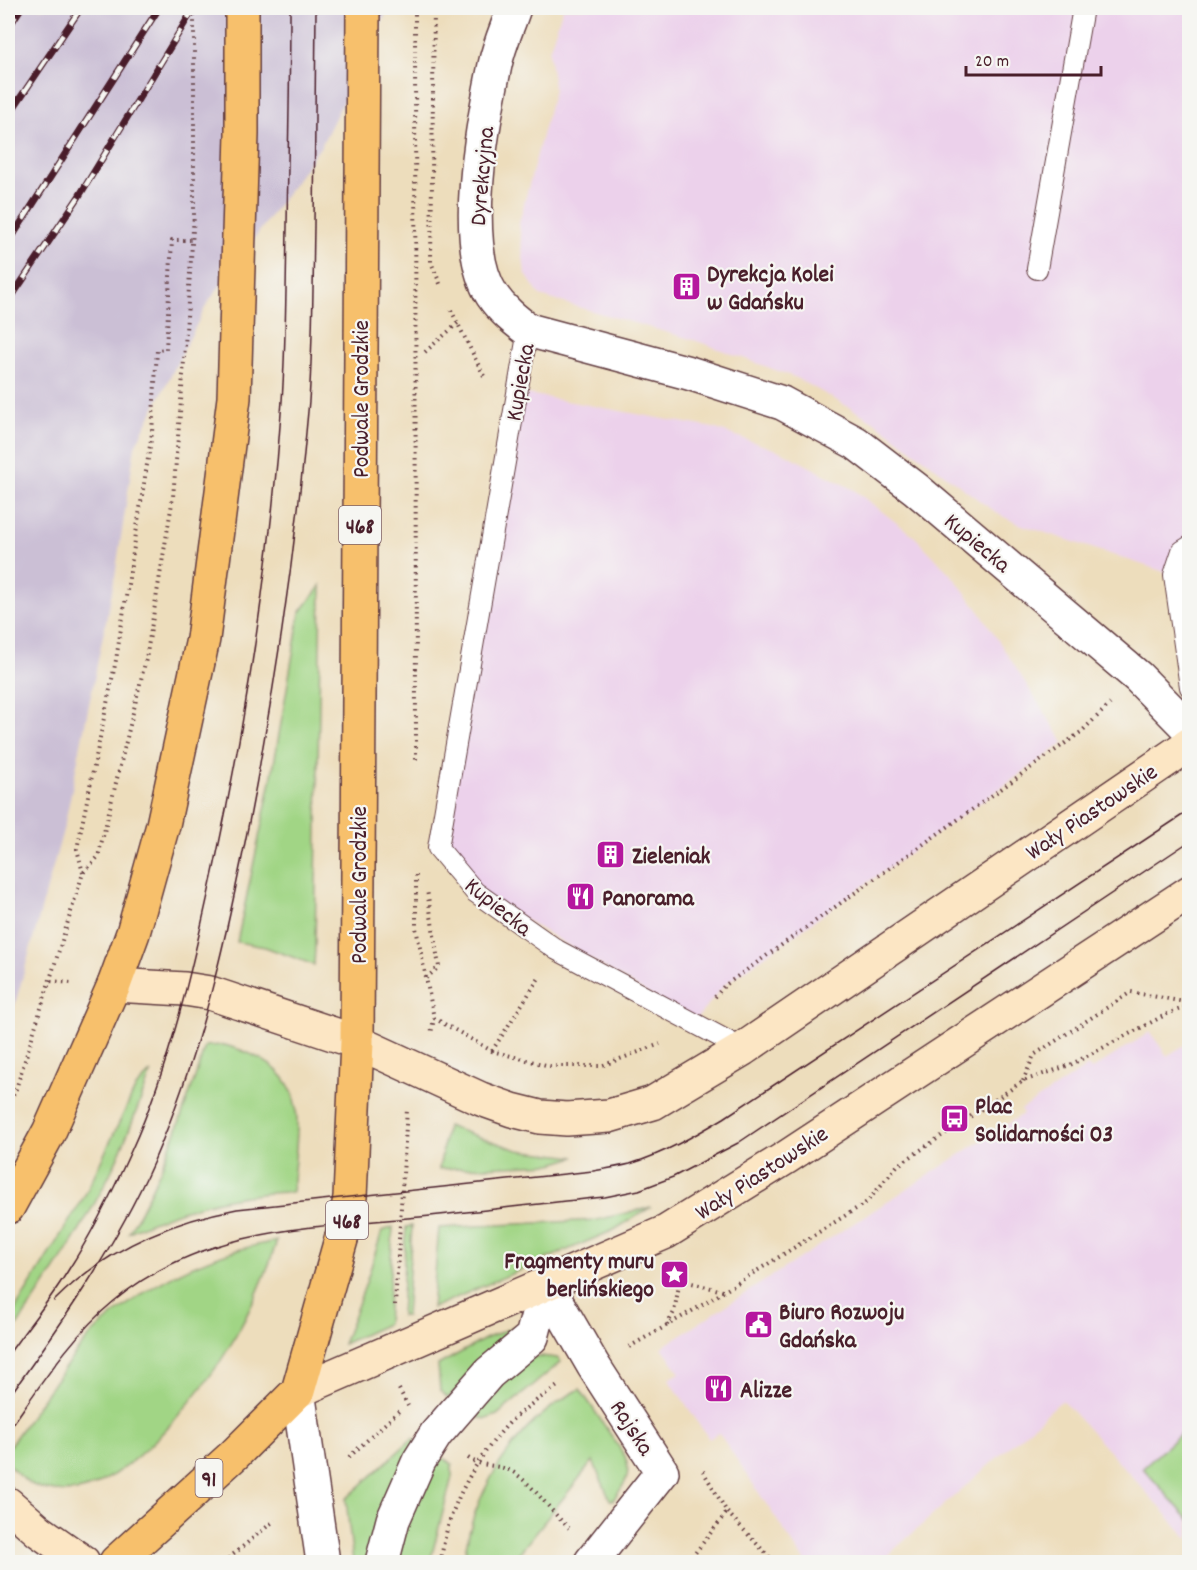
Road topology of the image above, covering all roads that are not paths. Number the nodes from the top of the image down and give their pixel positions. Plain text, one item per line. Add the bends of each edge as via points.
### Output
1 (242, 8) edge
2 (363, 8) edge
3 (514, 8) edge
4 (1083, 8) edge
5 (1037, 269) dead end
6 (528, 330) junction
7 (1190, 546) edge
8 (1190, 687) edge
9 (1190, 730) edge
10 (1190, 744) edge
11 (1190, 892) edge
12 (114, 985) junction
13 (357, 1042) junction
14 (742, 1049) junction
15 (8, 1207) edge
16 (546, 1284) junction
17 (298, 1391) junction
18 (8, 1504) edge
19 (600, 1559) edge
20 (83, 1563) edge
21 (116, 1563) edge
22 (323, 1563) edge
23 (382, 1563) edge

1 - 12 main road via 234,398 203,639 163,825
2 - 13 main road, Podwale Grodzkie / 468
3 - 6 street, Dyrekcyjna via 496,63 479,156 475,246 492,295 511,318
4 - 5 lane
6 - 9 street, Kupiecka via 782,402 856,443 1138,676
6 - 14 lane, Kupiecka via 438,848 475,892 557,950
7 - 8 lane via 1182,551 1174,575
10 - 14 main road, Wały Piastowskie
11 - 16 main road, Wały Piastowskie / 91 via 666,1232
12 - 13 main road via 210,993
12 - 15 main road via 49,1131
13 - 14 main road, Wały Piastowskie via 481,1100 530,1115 567,1119 609,1116 653,1103
13 - 17 main road, Podwale Grodzkie / 468 via 346,1222
16 - 17 main road, Wały Piastowskie / 91
16 - 19 street, Rajska via 662,1472
16 - 23 street via 532,1337 489,1373 436,1434 419,1461 393,1520
17 - 21 main road, Podwale Grodzkie / 91
17 - 22 street
18 - 20 main road

